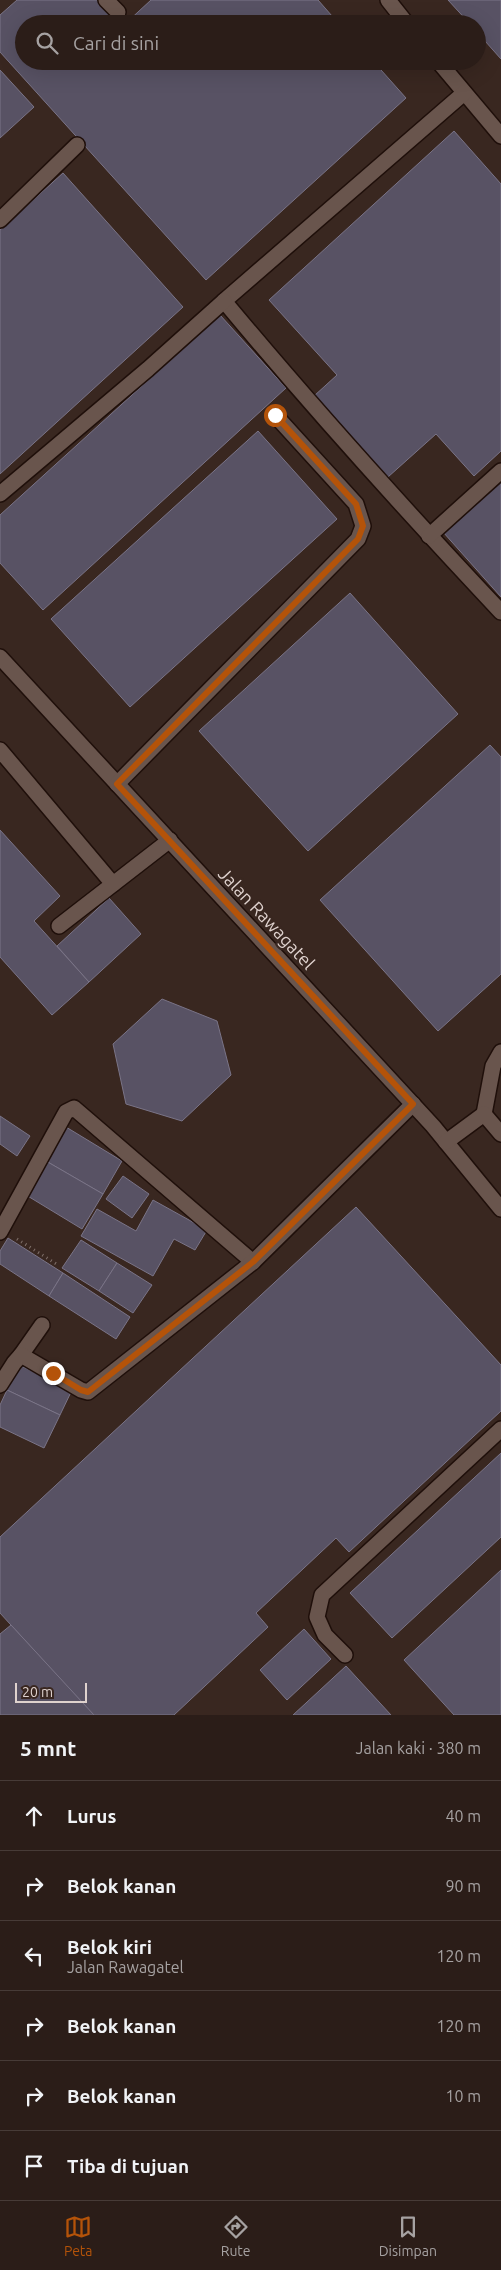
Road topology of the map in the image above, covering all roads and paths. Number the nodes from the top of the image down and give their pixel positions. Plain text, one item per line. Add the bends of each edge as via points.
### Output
1 (106, 0) edge
2 (388, 0) edge
3 (118, 12) dead end
4 (400, 15) edge
5 (445, 70) edge
6 (464, 93) junction
7 (501, 136) edge
8 (77, 145) dead end
9 (0, 220) edge
10 (224, 301) junction
11 (275, 415) dead end
12 (501, 471) edge
13 (0, 494) edge
14 (429, 536) junction
15 (501, 612) edge
16 (0, 657) edge
17 (0, 750) edge
18 (117, 784) junction
19 (170, 840) junction
20 (113, 884) junction
21 (59, 926) dead end
22 (501, 1052) edge
23 (413, 1104) junction
24 (484, 1114) junction
25 (501, 1134) edge
26 (446, 1142) junction
27 (501, 1209) edge
28 (1, 1231) edge
29 (253, 1262) junction
30 (58, 1264) dead end
31 (42, 1325) dead end
32 (21, 1356) junction
33 (0, 1386) edge
34 (501, 1429) edge
35 (345, 1655) dead end

1 - 3 street
2 - 4 street
5 - 6 street
6 - 7 street
6 - 10 street
8 - 9 street
10 - 13 street
10 - 14 street
11 - 18 street via 356,504 363,526 358,539
12 - 14 street
14 - 15 street
16 - 18 street, Jalan Rawagatel
17 - 20 street
18 - 19 street, Jalan Rawagatel
19 - 20 street
19 - 23 street, Jalan Rawagatel
20 - 21 street
22 - 24 street via 493,1066
23 - 26 street, Jalan Rawagatel
23 - 29 street
24 - 25 street
24 - 26 street
26 - 27 street, Jalan Rawagatel
28 - 29 street via 66,1112 74,1108
28 - 30 path
29 - 32 street via 88,1392
31 - 32 street
32 - 33 street
34 - 35 street via 322,1595 317,1617 326,1635

